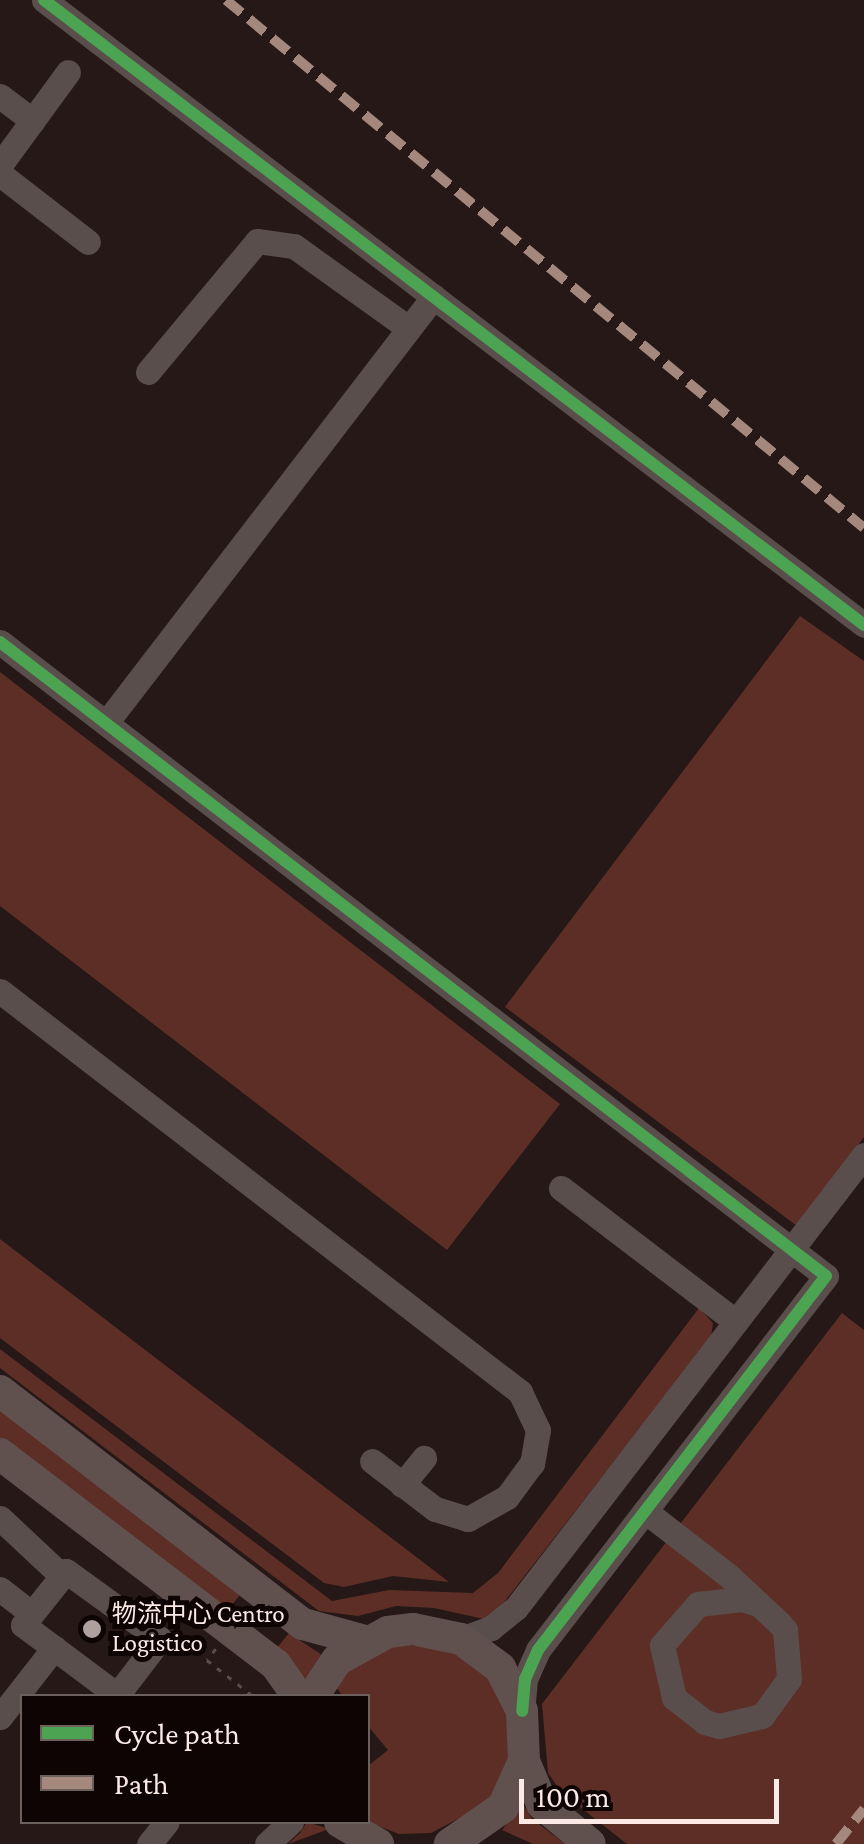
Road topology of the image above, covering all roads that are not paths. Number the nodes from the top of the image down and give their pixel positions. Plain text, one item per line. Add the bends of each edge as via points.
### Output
1 (44, 0) edge
2 (68, 72) dead end
3 (0, 96) edge
4 (33, 121) junction
5 (0, 166) edge
6 (0, 174) edge
7 (88, 242) dead end
8 (434, 296) junction
9 (408, 328) junction
10 (148, 372) dead end
11 (864, 626) edge
12 (0, 642) edge
13 (106, 723) junction
14 (0, 991) edge
15 (864, 1155) edge
16 (561, 1188) dead end
17 (792, 1249) junction
18 (736, 1322) junction
19 (0, 1391) edge
20 (0, 1454) edge
21 (424, 1458) dead end
22 (372, 1461) dead end
23 (402, 1485) junction
24 (645, 1510) junction
25 (0, 1518) edge
26 (62, 1576) junction
27 (0, 1589) edge
28 (758, 1604) junction
29 (31, 1613) junction
30 (461, 1638) junction
31 (364, 1640) junction
32 (54, 1648) junction
33 (115, 1694) edge
34 (119, 1694) edge
35 (297, 1694) edge
36 (314, 1694) edge
37 (522, 1710) junction
38 (0, 1717) edge
39 (524, 1761) junction
40 (165, 1824) edge
41 (289, 1824) edge
42 (342, 1824) edge
43 (456, 1842) edge
44 (363, 1843) edge
45 (149, 1844) edge
46 (267, 1844) edge
47 (500, 1844) edge
48 (590, 1844) edge

1 - 8 street
2 - 4 street
3 - 4 street
4 - 5 street
6 - 7 street
8 - 9 street
8 - 11 street
9 - 10 street via 294,246 257,241
9 - 13 street
12 - 13 street
13 - 17 street
14 - 23 street via 529,1404 536,1452 489,1512 468,1519 445,1515
15 - 17 street
16 - 18 street
17 - 18 street
17 - 24 street via 826,1276
18 - 30 street via 516,1608 491,1628
19 - 31 main road via 302,1624
20 - 35 main road via 276,1665
21 - 23 street
22 - 23 street
24 - 28 street
24 - 37 street via 538,1650 525,1679
25 - 26 street
26 - 29 street
26 - 34 street via 66,1571 160,1639
27 - 29 street
28 - 28 street via 785,1630 789,1679 756,1720 705,1722 674,1698 662,1644 698,1604
29 - 32 street via 24,1625
30 - 31 main road via 413,1629
30 - 37 main road via 500,1668
31 - 36 main road via 337,1660
32 - 33 street
32 - 38 street
37 - 39 main road
39 - 43 main road via 503,1808
39 - 48 main road via 542,1804
40 - 45 street
41 - 46 street
42 - 44 main road
43 - 47 main road

